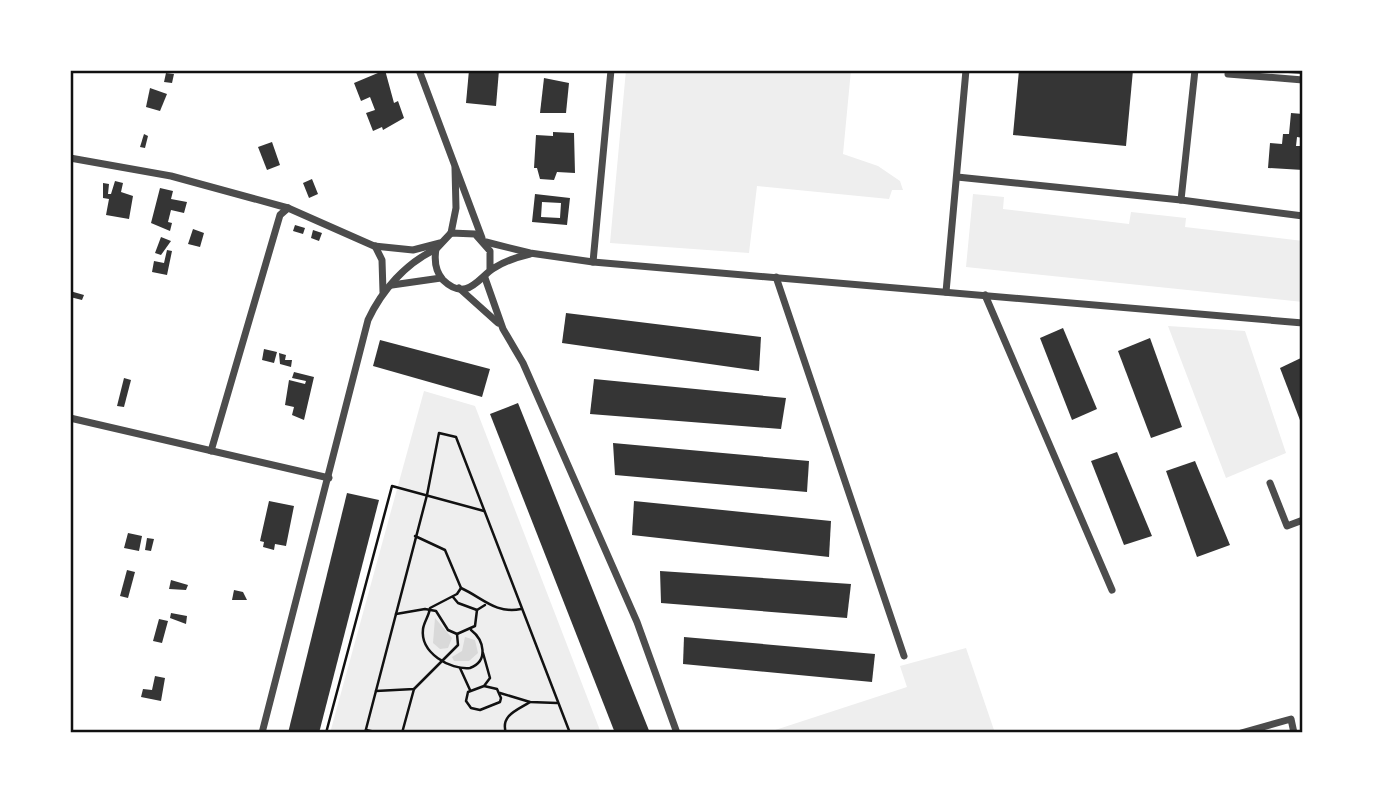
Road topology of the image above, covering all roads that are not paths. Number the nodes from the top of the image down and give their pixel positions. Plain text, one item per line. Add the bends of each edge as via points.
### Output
1 (419, 70) edge
2 (611, 70) edge
3 (965, 70) edge
4 (1195, 70) edge
5 (1228, 74) dead end
6 (1303, 80) edge
7 (70, 158) edge
8 (455, 164) junction
9 (957, 177) junction
10 (1181, 200) junction
11 (288, 208) junction
12 (1303, 216) edge
13 (451, 233) junction
14 (484, 240) junction
15 (374, 246) junction
16 (438, 246) junction
17 (530, 253) junction
18 (593, 262) junction
19 (490, 270) junction
20 (776, 277) junction
21 (441, 278) junction
22 (485, 278) junction
23 (391, 285) junction
24 (459, 288) junction
25 (383, 292) junction
26 (946, 292) junction
27 (985, 295) junction
28 (1303, 323) edge
29 (503, 328) junction
30 (70, 418) edge
31 (211, 451) junction
32 (329, 478) junction
33 (1270, 482) dead end
34 (1303, 520) edge
35 (1112, 590) dead end
36 (904, 656) dead end
37 (262, 733) edge
38 (677, 733) edge
39 (1241, 733) edge
40 (1294, 733) edge

1 - 8 street
2 - 18 street
3 - 9 street
4 - 10 street
5 - 6 street
7 - 11 street via 171,176
8 - 13 street via 456,208
8 - 14 street
9 - 10 street
9 - 26 street
10 - 12 street
11 - 15 street
11 - 31 street via 280,215
13 - 14 street via 467,231
13 - 16 street
14 - 17 street
14 - 19 street via 491,251
15 - 16 street via 413,250
15 - 25 street via 382,260
16 - 21 street via 435,264
16 - 23 street
17 - 18 street
17 - 19 street
18 - 20 street
19 - 22 street
20 - 26 street
20 - 36 street
21 - 23 street
21 - 24 street
22 - 24 street via 469,288
22 - 29 street
23 - 25 street
24 - 29 street
25 - 32 street via 368,320
26 - 27 street
27 - 28 street
27 - 35 street
29 - 38 street via 523,363 637,622
30 - 31 street
31 - 32 street
32 - 37 street
33 - 34 street via 1287,526
39 - 40 street via 1291,719

